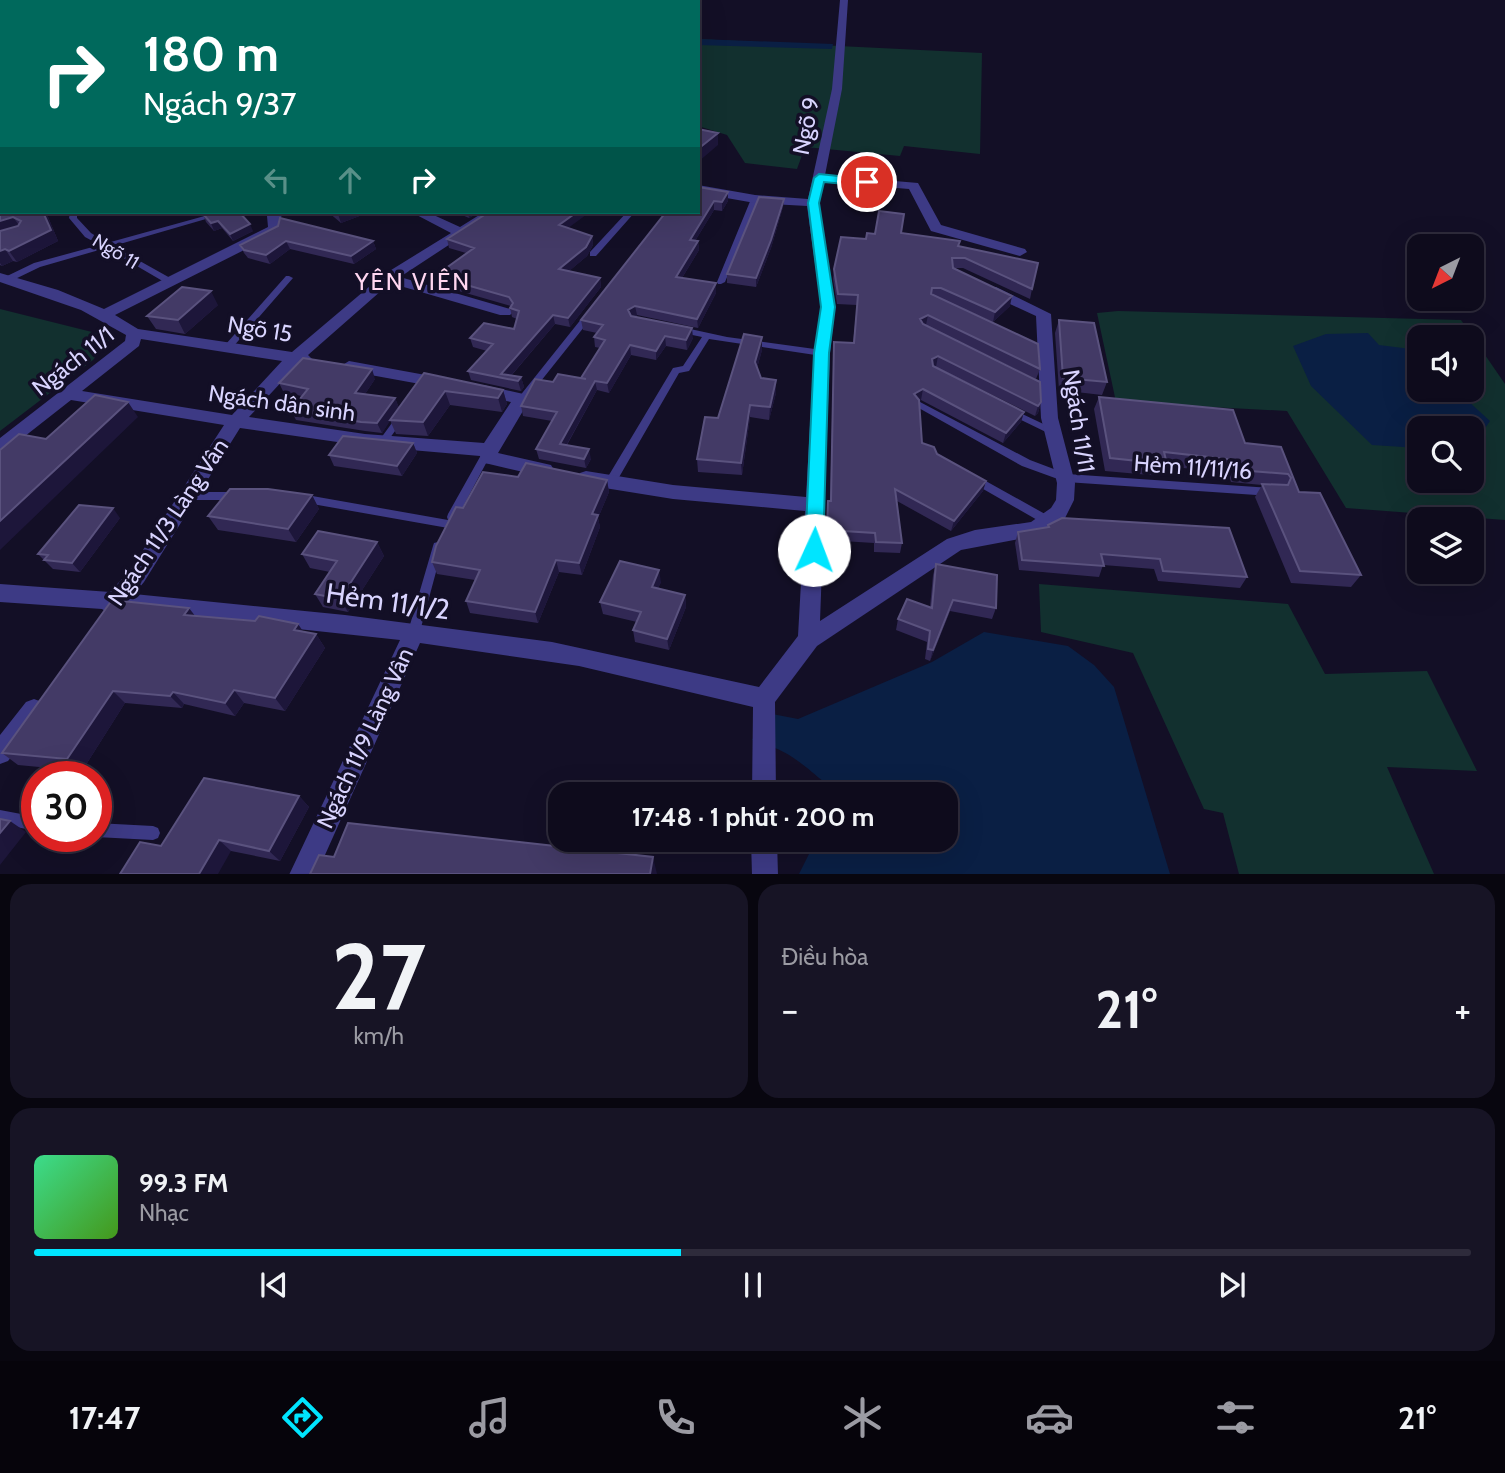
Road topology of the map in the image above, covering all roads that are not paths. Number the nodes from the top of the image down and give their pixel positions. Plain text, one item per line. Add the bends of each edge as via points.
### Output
1 (844, 0) edge
2 (819, 178) junction
3 (700, 189) edge
4 (755, 199) junction
5 (813, 203) junction
6 (74, 214) edge
7 (219, 214) edge
8 (276, 214) edge
9 (421, 214) edge
10 (490, 214) edge
11 (629, 214) edge
12 (460, 232) junction
13 (105, 246) junction
14 (1020, 252) dead end
15 (593, 254) dead end
16 (4, 278) edge
17 (289, 278) dead end
18 (388, 278) junction
19 (169, 281) junction
20 (721, 282) dead end
21 (981, 285) edge
22 (598, 303) edge
23 (505, 312) dead end
24 (103, 316) junction
25 (672, 328) edge
26 (134, 333) junction
27 (708, 336) junction
28 (229, 346) junction
29 (822, 353) junction
30 (295, 357) junction
31 (68, 394) junction
32 (522, 400) junction
33 (920, 405) edge
34 (1005, 408) edge
35 (405, 410) edge
36 (236, 421) junction
37 (1053, 432) junction
38 (384, 440) junction
39 (0, 447) edge
40 (488, 450) junction
41 (961, 471) edge
42 (1066, 478) junction
43 (610, 483) junction
44 (1275, 492) edge
45 (190, 496) junction
46 (254, 496) edge
47 (283, 496) edge
48 (816, 505) junction
49 (1056, 523) junction
50 (448, 524) junction
51 (0, 593) edge
52 (115, 600) junction
53 (99, 623) edge
54 (413, 635) junction
55 (809, 639) junction
56 (51, 689) edge
57 (764, 699) junction
58 (0, 753) edge
59 (764, 782) edge
60 (0, 817) edge
61 (21, 821) edge
62 (112, 831) edge
63 (153, 834) dead end
64 (764, 852) edge
65 (302, 874) edge
66 (765, 874) edge

1 - 2 street, Ngõ 9 via 837,89
2 - 5 street, Ngõ 9
2 - 14 street via 914,186 936,228
3 - 4 street
4 - 5 street
4 - 20 lane
5 - 29 street, Ngõ 9 via 828,307
6 - 13 lane, Ngõ 11 via 88,235
7 - 13 lane
8 - 19 street via 275,229
9 - 12 street
10 - 12 street, Ngách 11/3 Làng Vân
11 - 15 lane
12 - 18 street, Ngách 11/3 Làng Vân
13 - 16 lane
13 - 19 lane, Ngõ 11
16 - 24 street, Ngõ 15
17 - 28 lane
18 - 23 street
18 - 30 street, Ngách 11/3 Làng Vân
19 - 24 street
21 - 37 street, Ngách 11/11 via 1043,314 1038,349 1041,388
22 - 32 lane, Ngách 11/9 Làng Vân
24 - 26 street, Ngõ 15
25 - 27 lane
26 - 28 street, Ngõ 15
26 - 31 street, Ngách 11/1 via 133,343
27 - 29 lane
27 - 43 lane via 686,369 676,370
28 - 30 street, Ngõ 15
29 - 48 street, Ngõ 9
30 - 32 street, Ngõ 15
30 - 36 street, Ngách 11/3 Làng Vân
31 - 36 street, Ngách dân sinh
31 - 39 street, Ngách 11/1
32 - 40 street, Ngách 11/9 Làng Vân
33 - 42 lane, Hẻm 11/11/16 via 1026,463
34 - 37 lane
35 - 38 lane
36 - 38 street, Ngách dân sinh
36 - 45 street, Ngách 11/3 Làng Vân
37 - 42 street, Ngách 11/11
38 - 40 street, Ngách dân sinh
40 - 43 street, Ngách dân sinh via 489,458
40 - 50 lane, Ngách 11/9 Làng Vân
41 - 49 lane
42 - 44 lane, Hẻm 11/11/16
42 - 49 street, Ngách 11/11 via 1065,500
43 - 48 street, Ngách dân sinh
45 - 46 lane
45 - 52 street, Ngách 11/3 Làng Vân via 138,576
47 - 50 lane
48 - 55 street, Ngõ 9
49 - 55 street via 960,541
50 - 54 lane, Ngách 11/9 Làng Vân via 433,556
51 - 52 street, Hẻm 11/1/2
52 - 53 street, Ngách 11/3 Làng Vân
52 - 54 street, Hẻm 11/1/2
54 - 57 street, Hẻm 11/1/2 via 554,653
54 - 65 street, Ngách 11/9 Làng Vân
55 - 57 street
56 - 58 street
57 - 59 street
60 - 61 lane
62 - 63 lane
64 - 66 street

